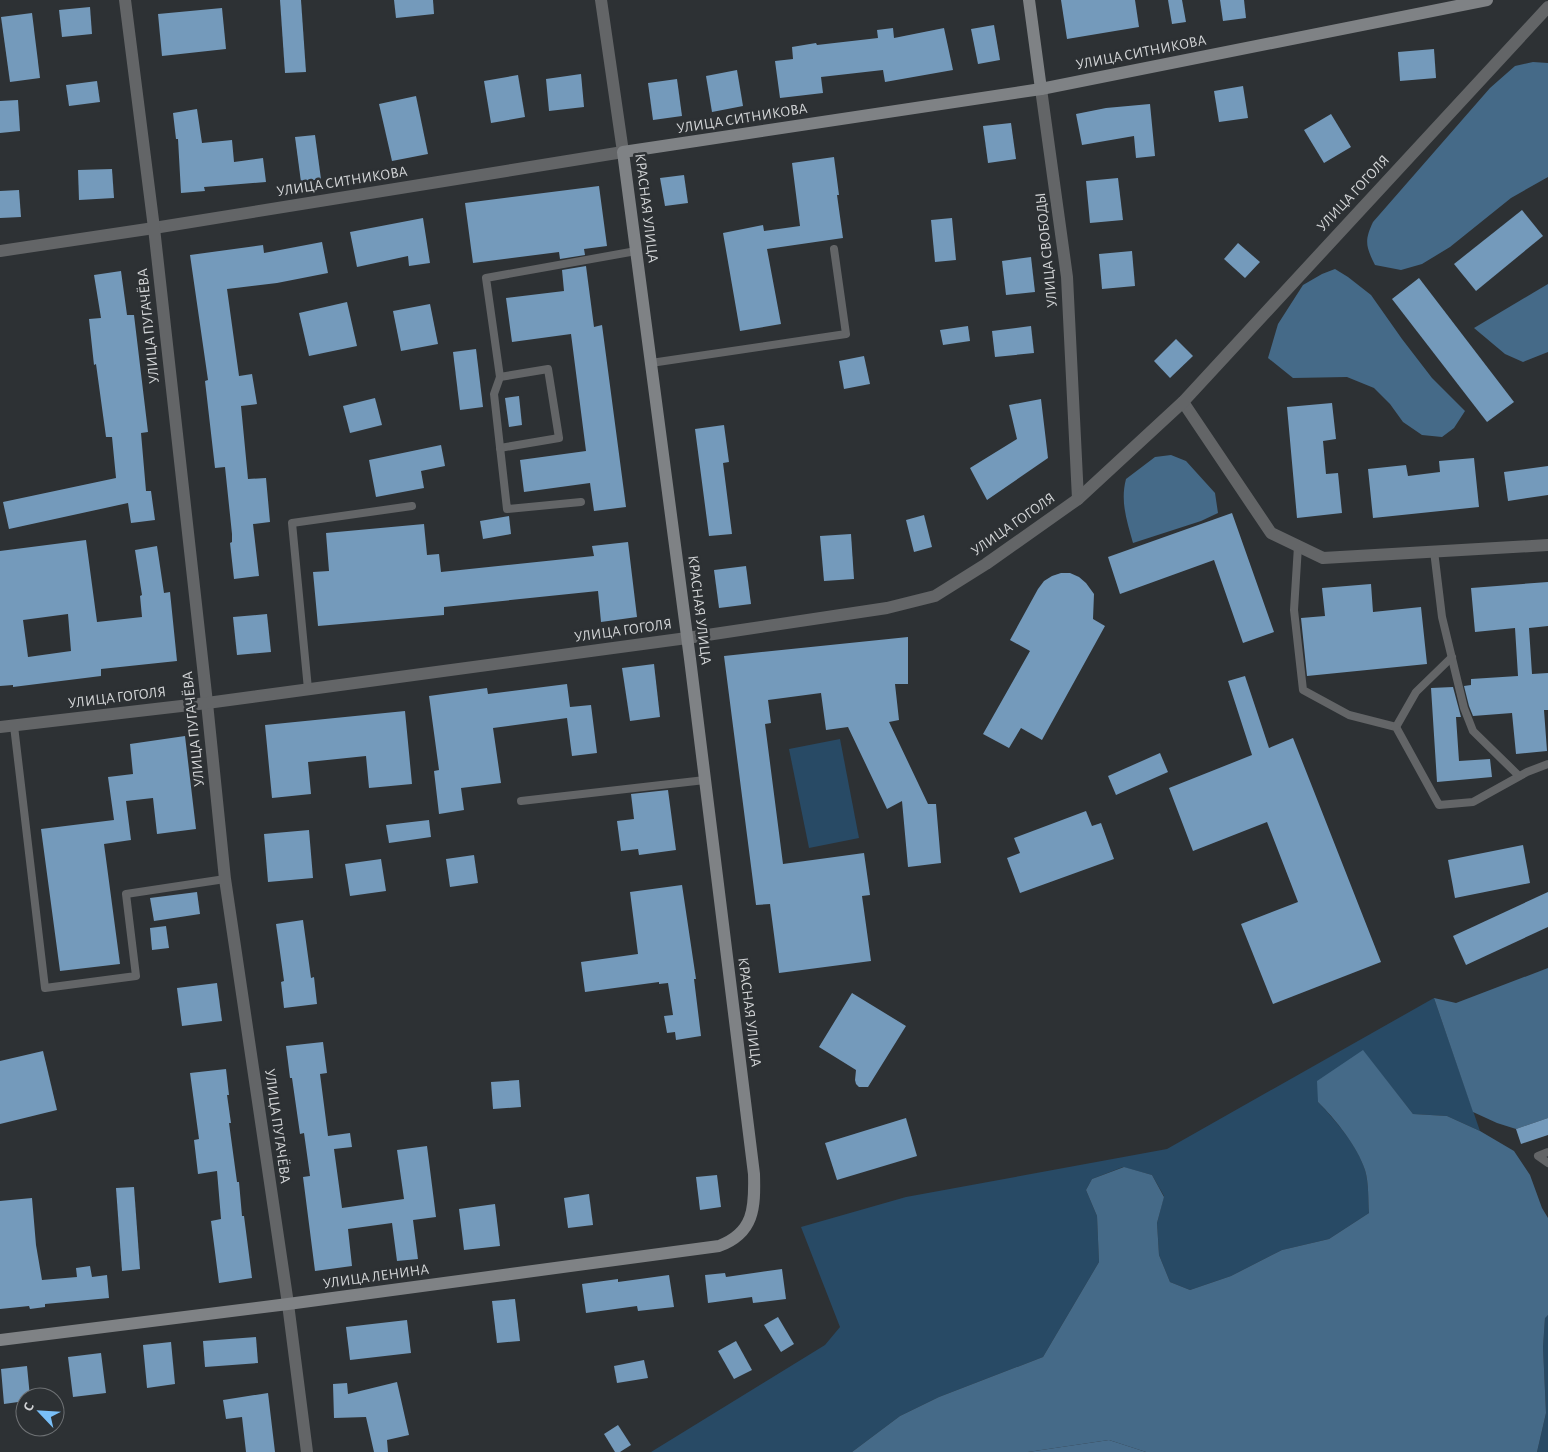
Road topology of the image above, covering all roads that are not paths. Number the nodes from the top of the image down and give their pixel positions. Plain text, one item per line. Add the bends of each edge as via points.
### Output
1 (125, 0) edge
2 (601, 0) edge
3 (1029, 0) edge
4 (1487, 0) edge
5 (1548, 7) edge
6 (1041, 89) junction
7 (624, 152) junction
8 (154, 228) junction
9 (834, 249) dead end
10 (0, 250) edge
11 (636, 251) junction
12 (651, 363) junction
13 (500, 377) junction
14 (1182, 402) junction
15 (500, 448) junction
16 (1078, 499) junction
17 (581, 502) dead end
18 (412, 506) dead end
19 (1548, 545) edge
20 (1298, 546) junction
21 (1434, 551) junction
22 (687, 638) junction
23 (1452, 657) junction
24 (308, 689) junction
25 (208, 703) junction
26 (14, 726) junction
27 (0, 727) edge
28 (1396, 727) junction
29 (1548, 764) edge
30 (1519, 776) junction
31 (705, 780) junction
32 (521, 801) dead end
33 (225, 879) junction
34 (1548, 1152) edge
35 (1548, 1163) edge
36 (748, 1224) joint
37 (288, 1304) junction
38 (0, 1340) edge
39 (307, 1452) edge

1 - 8 street, УЛИЦА ПУГАЧЁВА
2 - 7 street, КРАСНАЯ УЛИЦА
3 - 6 main road, УЛИЦА СВОБОДЫ
4 - 6 main road, УЛИЦА СИТНИКОВА
5 - 14 street, УЛИЦА ГОГОЛЯ
6 - 7 main road, УЛИЦА СИТНИКОВА
6 - 16 street, УЛИЦА СВОБОДЫ via 1067,277
7 - 8 street, УЛИЦА СИТНИКОВА
7 - 11 main road, КРАСНАЯ УЛИЦА
8 - 10 street, УЛИЦА СИТНИКОВА
8 - 25 street, УЛИЦА ПУГАЧЁВА
9 - 12 lane via 846,334
11 - 12 main road, КРАСНАЯ УЛИЦА
11 - 13 lane via 486,278
12 - 22 main road, КРАСНАЯ УЛИЦА
13 - 15 lane via 494,394
13 - 15 lane via 548,369 559,438
14 - 16 street, УЛИЦА ГОГОЛЯ
14 - 20 street via 1271,533
15 - 17 lane via 507,508
16 - 22 street, УЛИЦА ГОГОЛЯ via 935,596 887,608
18 - 24 lane via 292,523
19 - 21 street
20 - 21 street via 1324,558
20 - 28 lane via 1294,610 1303,690 1349,716
21 - 23 lane via 1442,617
22 - 24 street, УЛИЦА ГОГОЛЯ
22 - 31 main road, КРАСНАЯ УЛИЦА
23 - 28 lane via 1416,692
23 - 30 lane via 1473,731
24 - 25 street, УЛИЦА ГОГОЛЯ
25 - 26 street, УЛИЦА ГОГОЛЯ
25 - 33 street, УЛИЦА ПУГАЧЁВА
26 - 27 street, УЛИЦА ГОГОЛЯ
26 - 33 lane via 45,988 136,976 126,894
28 - 30 lane via 1439,805 1472,802
29 - 30 lane
31 - 32 lane
31 - 36 main road, КРАСНАЯ УЛИЦА via 754,1174 753,1208
33 - 37 street, УЛИЦА ПУГАЧЁВА
34 - 35 lane via 1538,1156
36 - 37 main road, УЛИЦА ЛЕНИНА via 731,1242 719,1246
37 - 38 main road, УЛИЦА ЛЕНИНА
37 - 39 street, УЛИЦА ПУГАЧЁВА

